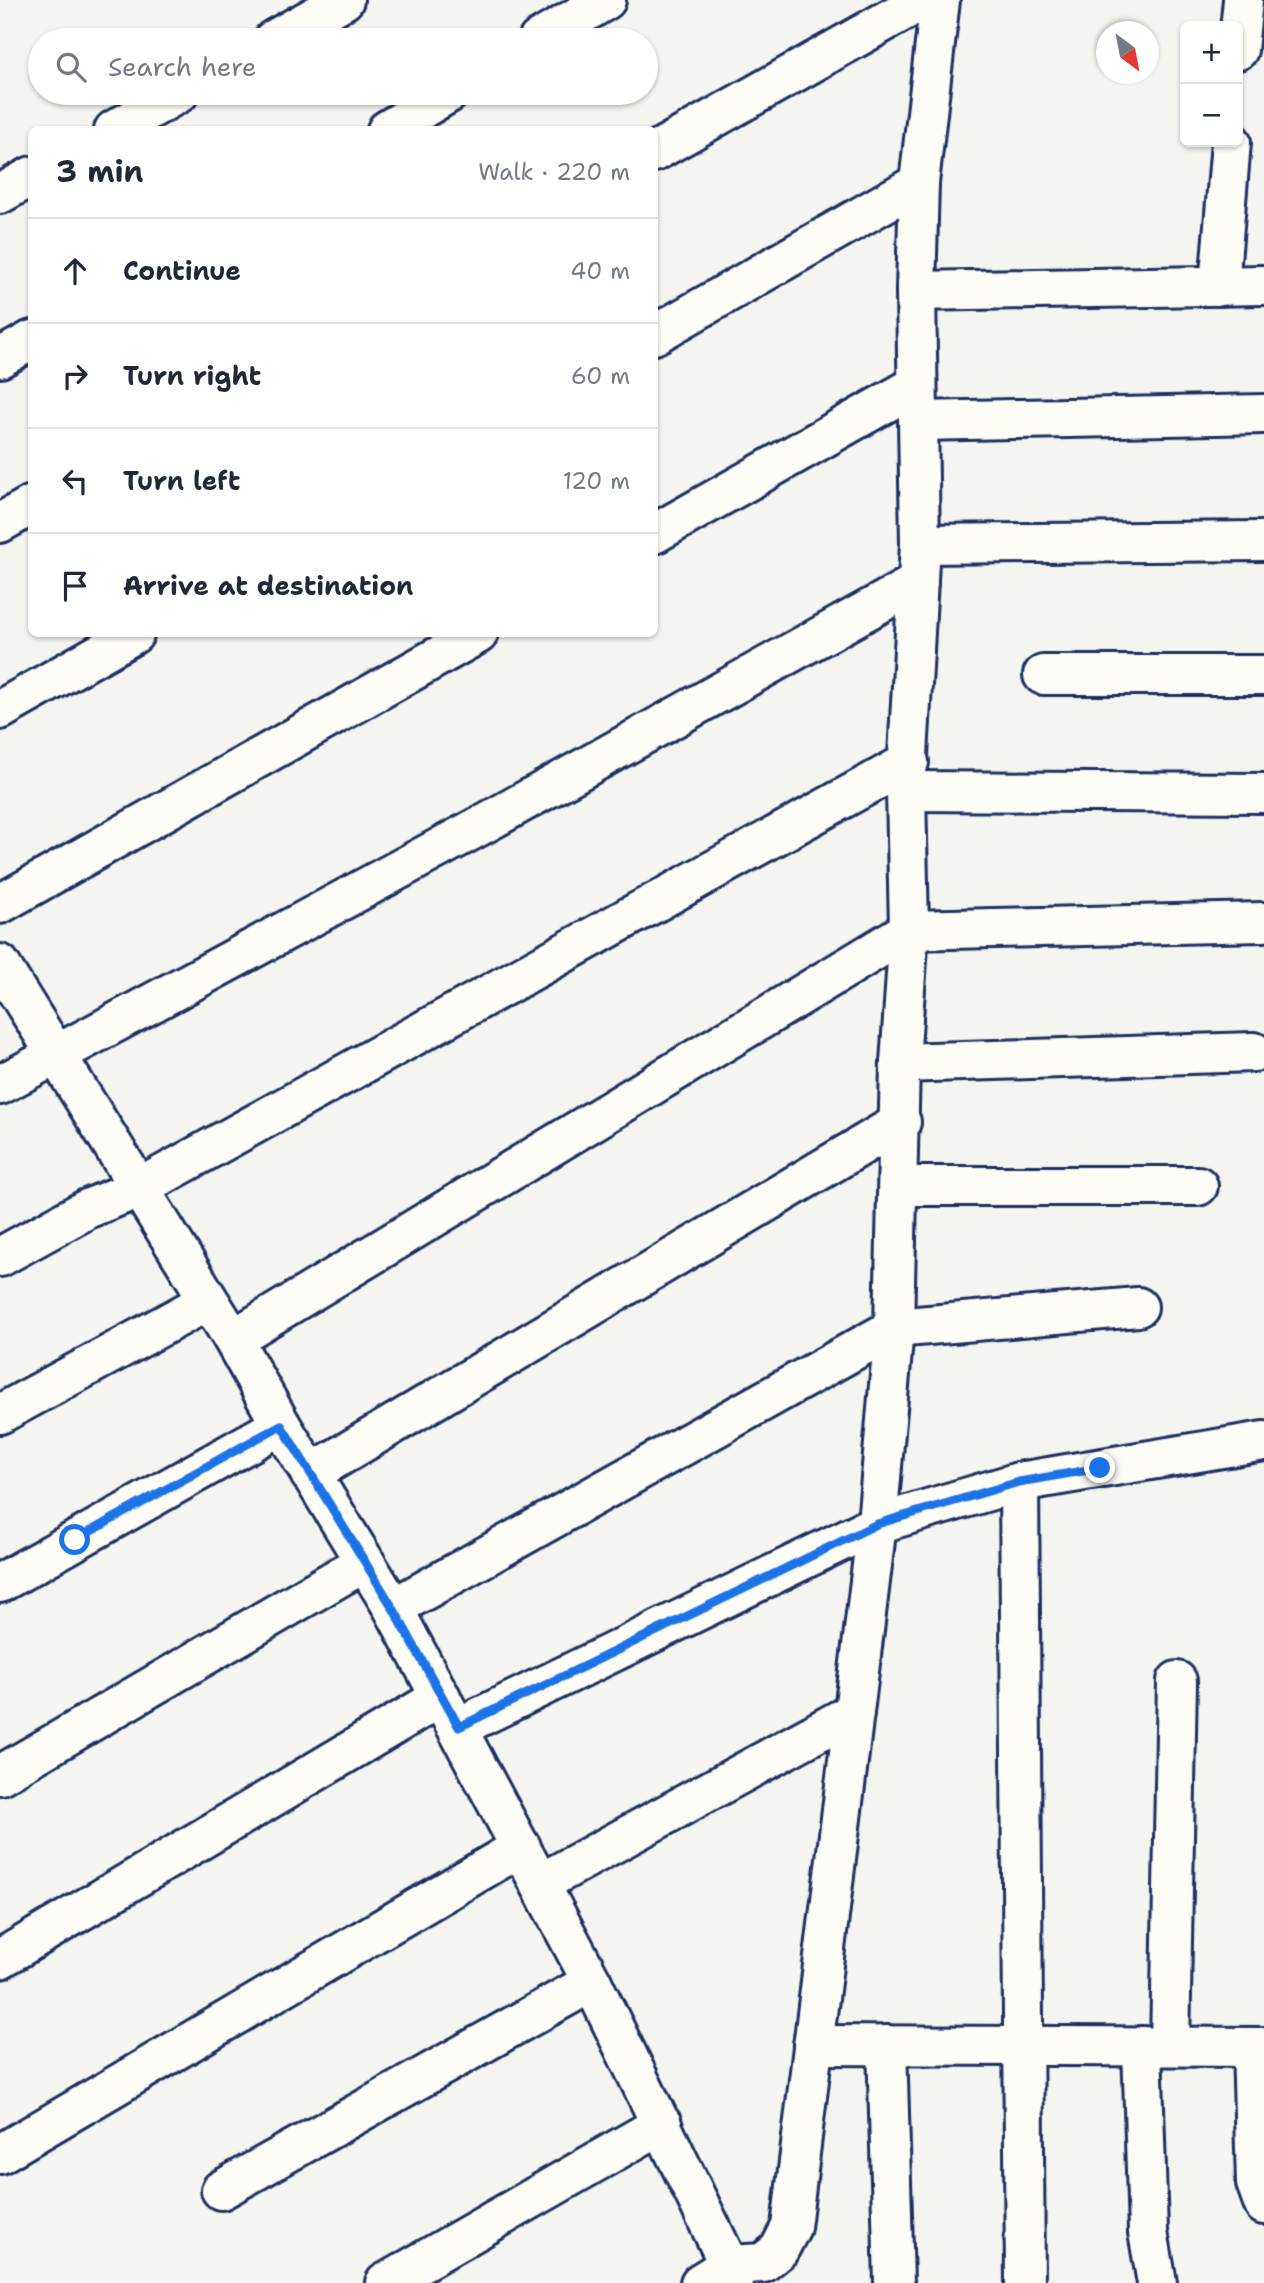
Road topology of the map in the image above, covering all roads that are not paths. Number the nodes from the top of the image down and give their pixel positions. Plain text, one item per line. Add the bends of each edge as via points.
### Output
1 (344, 0) edge
2 (606, 0) edge
3 (923, 0) edge
4 (940, 0) edge
5 (1243, 0) edge
6 (1241, 21) edge
7 (294, 28) edge
8 (558, 28) edge
9 (158, 105) edge
10 (429, 105) edge
11 (121, 126) edge
12 (394, 126) edge
13 (1231, 147) edge
14 (658, 150) edge
15 (28, 178) edge
16 (919, 184) junction
17 (0, 194) edge
18 (1264, 285) edge
19 (1219, 286) junction
20 (916, 291) junction
21 (658, 333) edge
22 (28, 342) edge
23 (0, 358) edge
24 (918, 403) junction
25 (1264, 414) edge
26 (28, 507) edge
27 (0, 523) edge
28 (658, 532) edge
29 (1264, 541) edge
30 (920, 544) junction
31 (918, 582) junction
32 (129, 637) edge
33 (473, 637) edge
34 (1043, 675) dead end
35 (1264, 675) edge
36 (0, 710) edge
37 (907, 777) junction
38 (1264, 793) edge
39 (0, 904) edge
40 (1264, 922) edge
41 (909, 930) junction
42 (0, 964) edge
43 (1254, 1052) dead end
44 (56, 1055) junction
45 (900, 1063) junction
46 (0, 1085) edge
47 (901, 1122) junction
48 (898, 1186) junction
49 (1198, 1186) dead end
50 (139, 1188) junction
51 (0, 1257) edge
52 (208, 1301) junction
53 (1138, 1307) dead end
54 (894, 1328) junction
55 (233, 1339) junction
56 (0, 1414) edge
57 (281, 1425) junction
58 (1264, 1441) edge
59 (310, 1474) junction
60 (1019, 1482) junction
61 (877, 1524) junction
62 (365, 1562) junction
63 (0, 1583) edge
64 (393, 1608) junction
65 (1177, 1681) dead end
66 (450, 1712) junction
67 (854, 1712) junction
68 (0, 1775) edge
69 (522, 1847) junction
70 (541, 1882) junction
71 (0, 1959) edge
72 (592, 1982) junction
73 (813, 2045) junction
74 (887, 2045) junction
75 (1156, 2046) junction
76 (1021, 2047) junction
77 (1258, 2047) edge
78 (662, 2124) junction
79 (0, 2154) edge
80 (221, 2190) dead end
81 (1261, 2190) edge
82 (721, 2277) edge
83 (386, 2283) edge
84 (894, 2283) edge
85 (1025, 2283) edge
86 (1157, 2283) edge

1 - 7 street
2 - 8 street
3 - 14 street
4 - 16 street
5 - 6 street
9 - 11 street
10 - 12 street
13 - 19 street
15 - 17 street
16 - 20 street
16 - 21 street
18 - 19 street
19 - 20 street
20 - 24 street
22 - 23 street
24 - 25 street
24 - 28 street
24 - 30 street
26 - 27 street
29 - 30 street
30 - 31 street
31 - 37 street
31 - 44 street
32 - 36 street
33 - 39 street
34 - 35 street
37 - 38 street
37 - 41 street
37 - 50 street
40 - 41 street
41 - 45 street
41 - 55 street
42 - 44 street
43 - 45 street
44 - 46 street
44 - 50 street
45 - 47 street
47 - 48 street
47 - 59 street
48 - 49 street
48 - 54 street
50 - 51 street via 87,1209
50 - 52 street
52 - 55 street
52 - 56 street
53 - 54 street
54 - 61 street
54 - 64 street
55 - 57 street
57 - 59 street
57 - 63 street
58 - 60 street
59 - 62 street
60 - 61 street
60 - 76 street
61 - 66 street
61 - 67 street
62 - 64 street
62 - 68 street
64 - 66 street
65 - 75 street
66 - 69 street
66 - 71 street
67 - 70 street
67 - 73 street
69 - 70 street
69 - 79 street
70 - 72 street
72 - 78 street
72 - 80 street
73 - 74 street
73 - 82 street via 791,2227 779,2250 763,2263
74 - 76 street
74 - 84 street
75 - 76 street
75 - 77 street
75 - 86 street via 1148,2232
76 - 85 street
77 - 81 street
78 - 82 street
78 - 83 street

